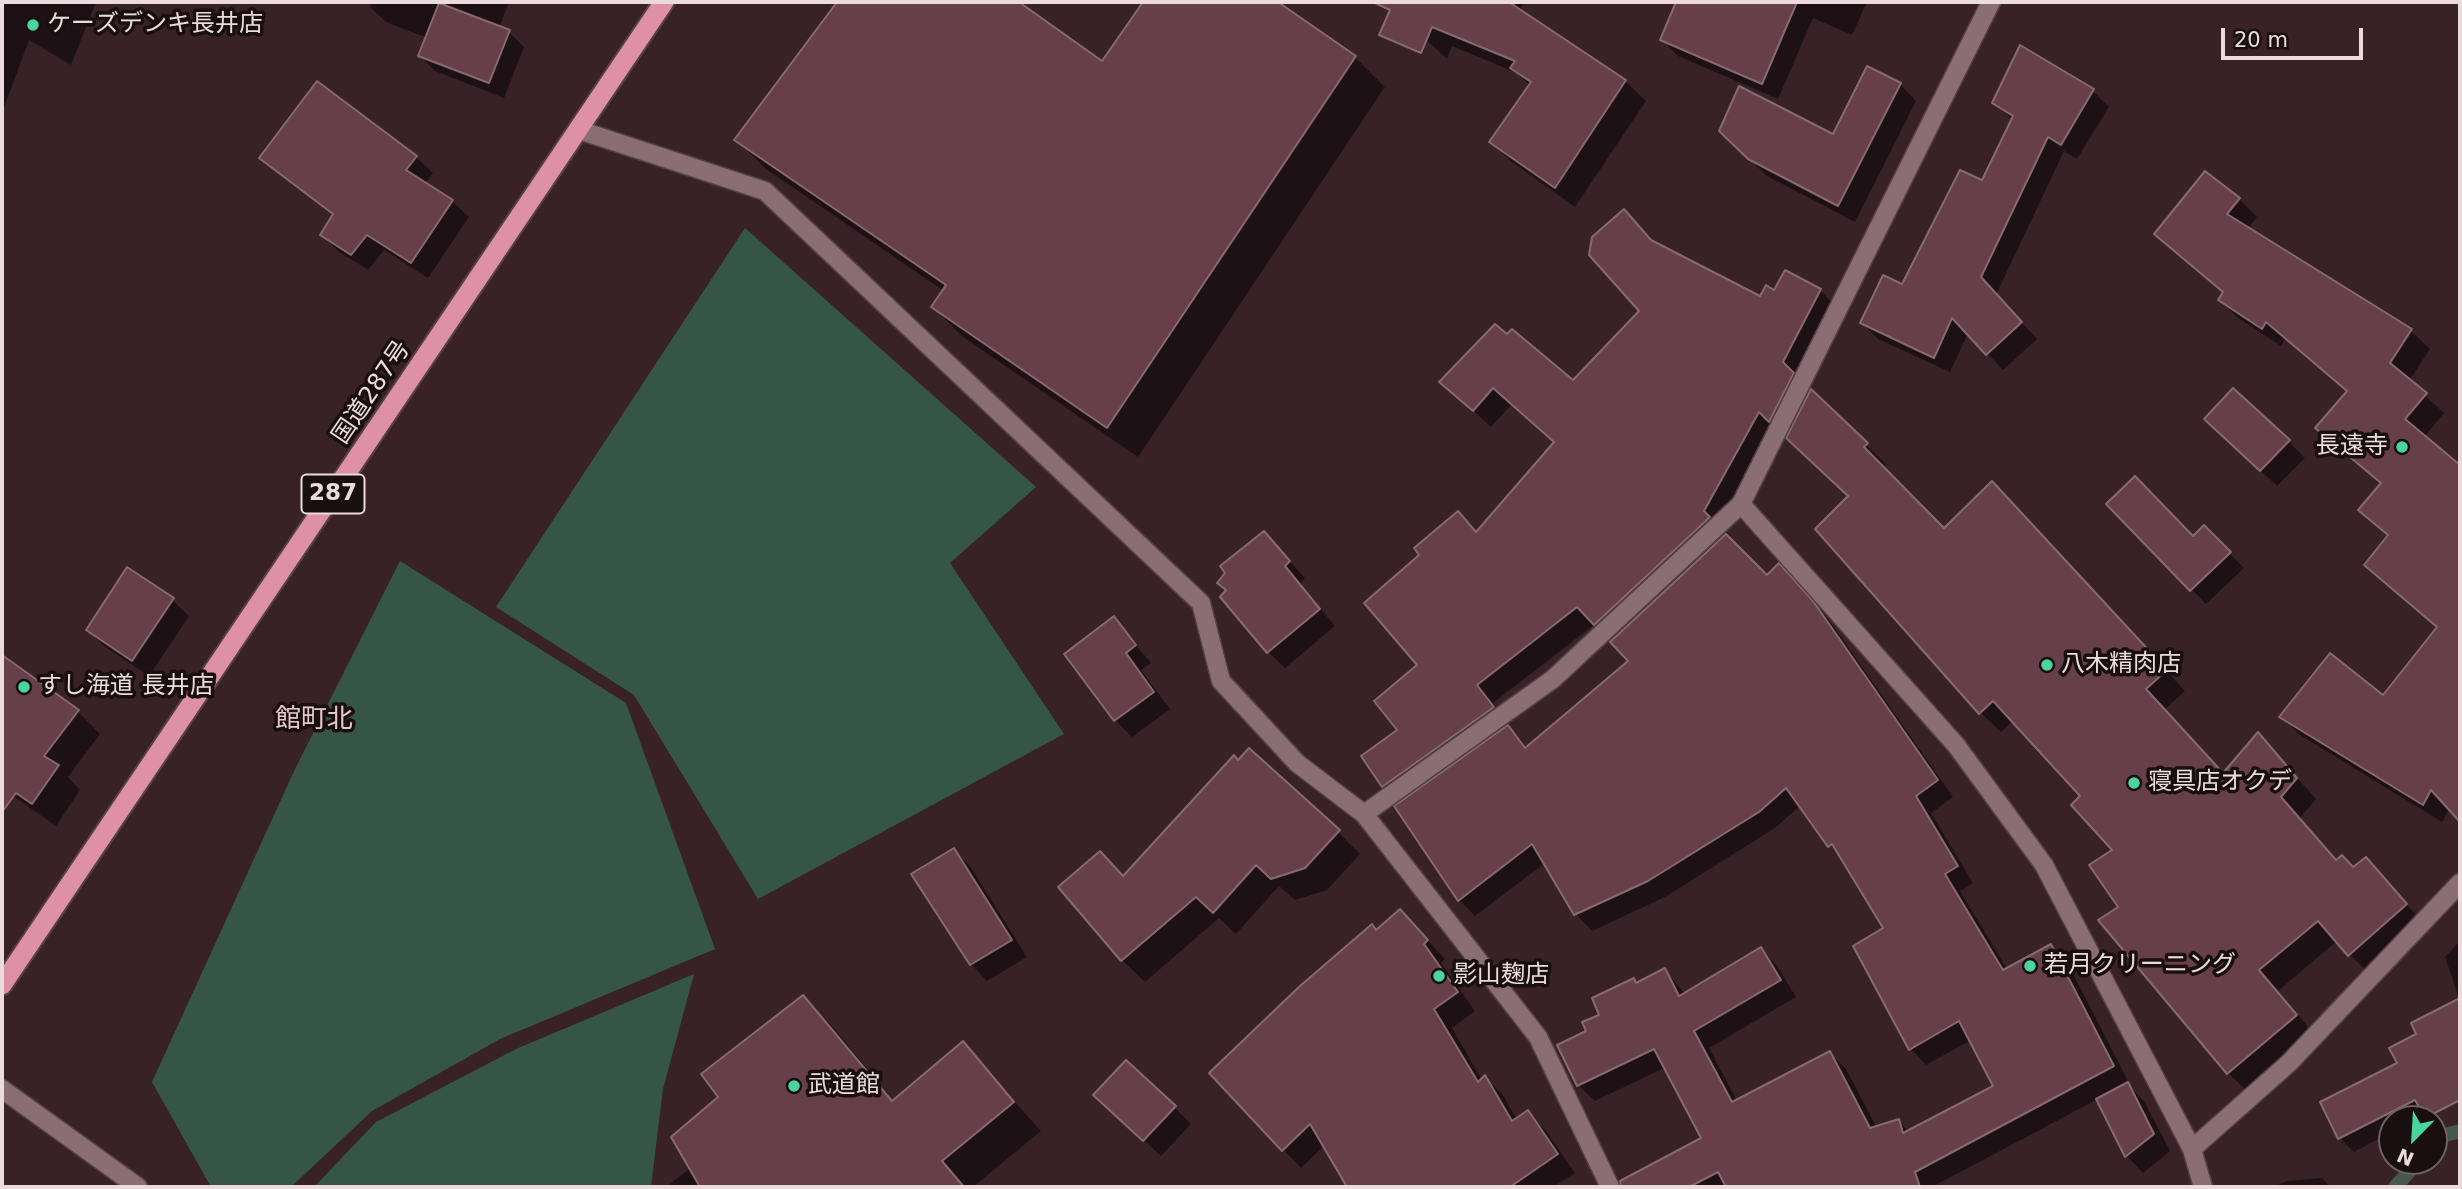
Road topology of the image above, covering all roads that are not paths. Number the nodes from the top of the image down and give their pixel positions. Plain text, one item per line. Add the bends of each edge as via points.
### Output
1 (664, 2) edge
2 (1991, 2) edge
3 (579, 130) junction
4 (1741, 504) junction
5 (1364, 814) junction
6 (2460, 883) edge
7 (2, 985) edge
8 (2, 1089) edge
9 (2192, 1149) junction
10 (138, 1187) edge
11 (1610, 1187) edge
12 (2203, 1187) edge

1 - 3 highway, 国道287号 / 287
2 - 4 street
3 - 5 street via 765,191 1201,603 1221,681 1297,763
3 - 7 highway, 国道287号 / 287
4 - 5 street via 1553,679
4 - 9 street via 1956,745 2044,865
5 - 11 street via 1538,1037
6 - 9 street via 2289,1063
8 - 10 street
9 - 12 street

